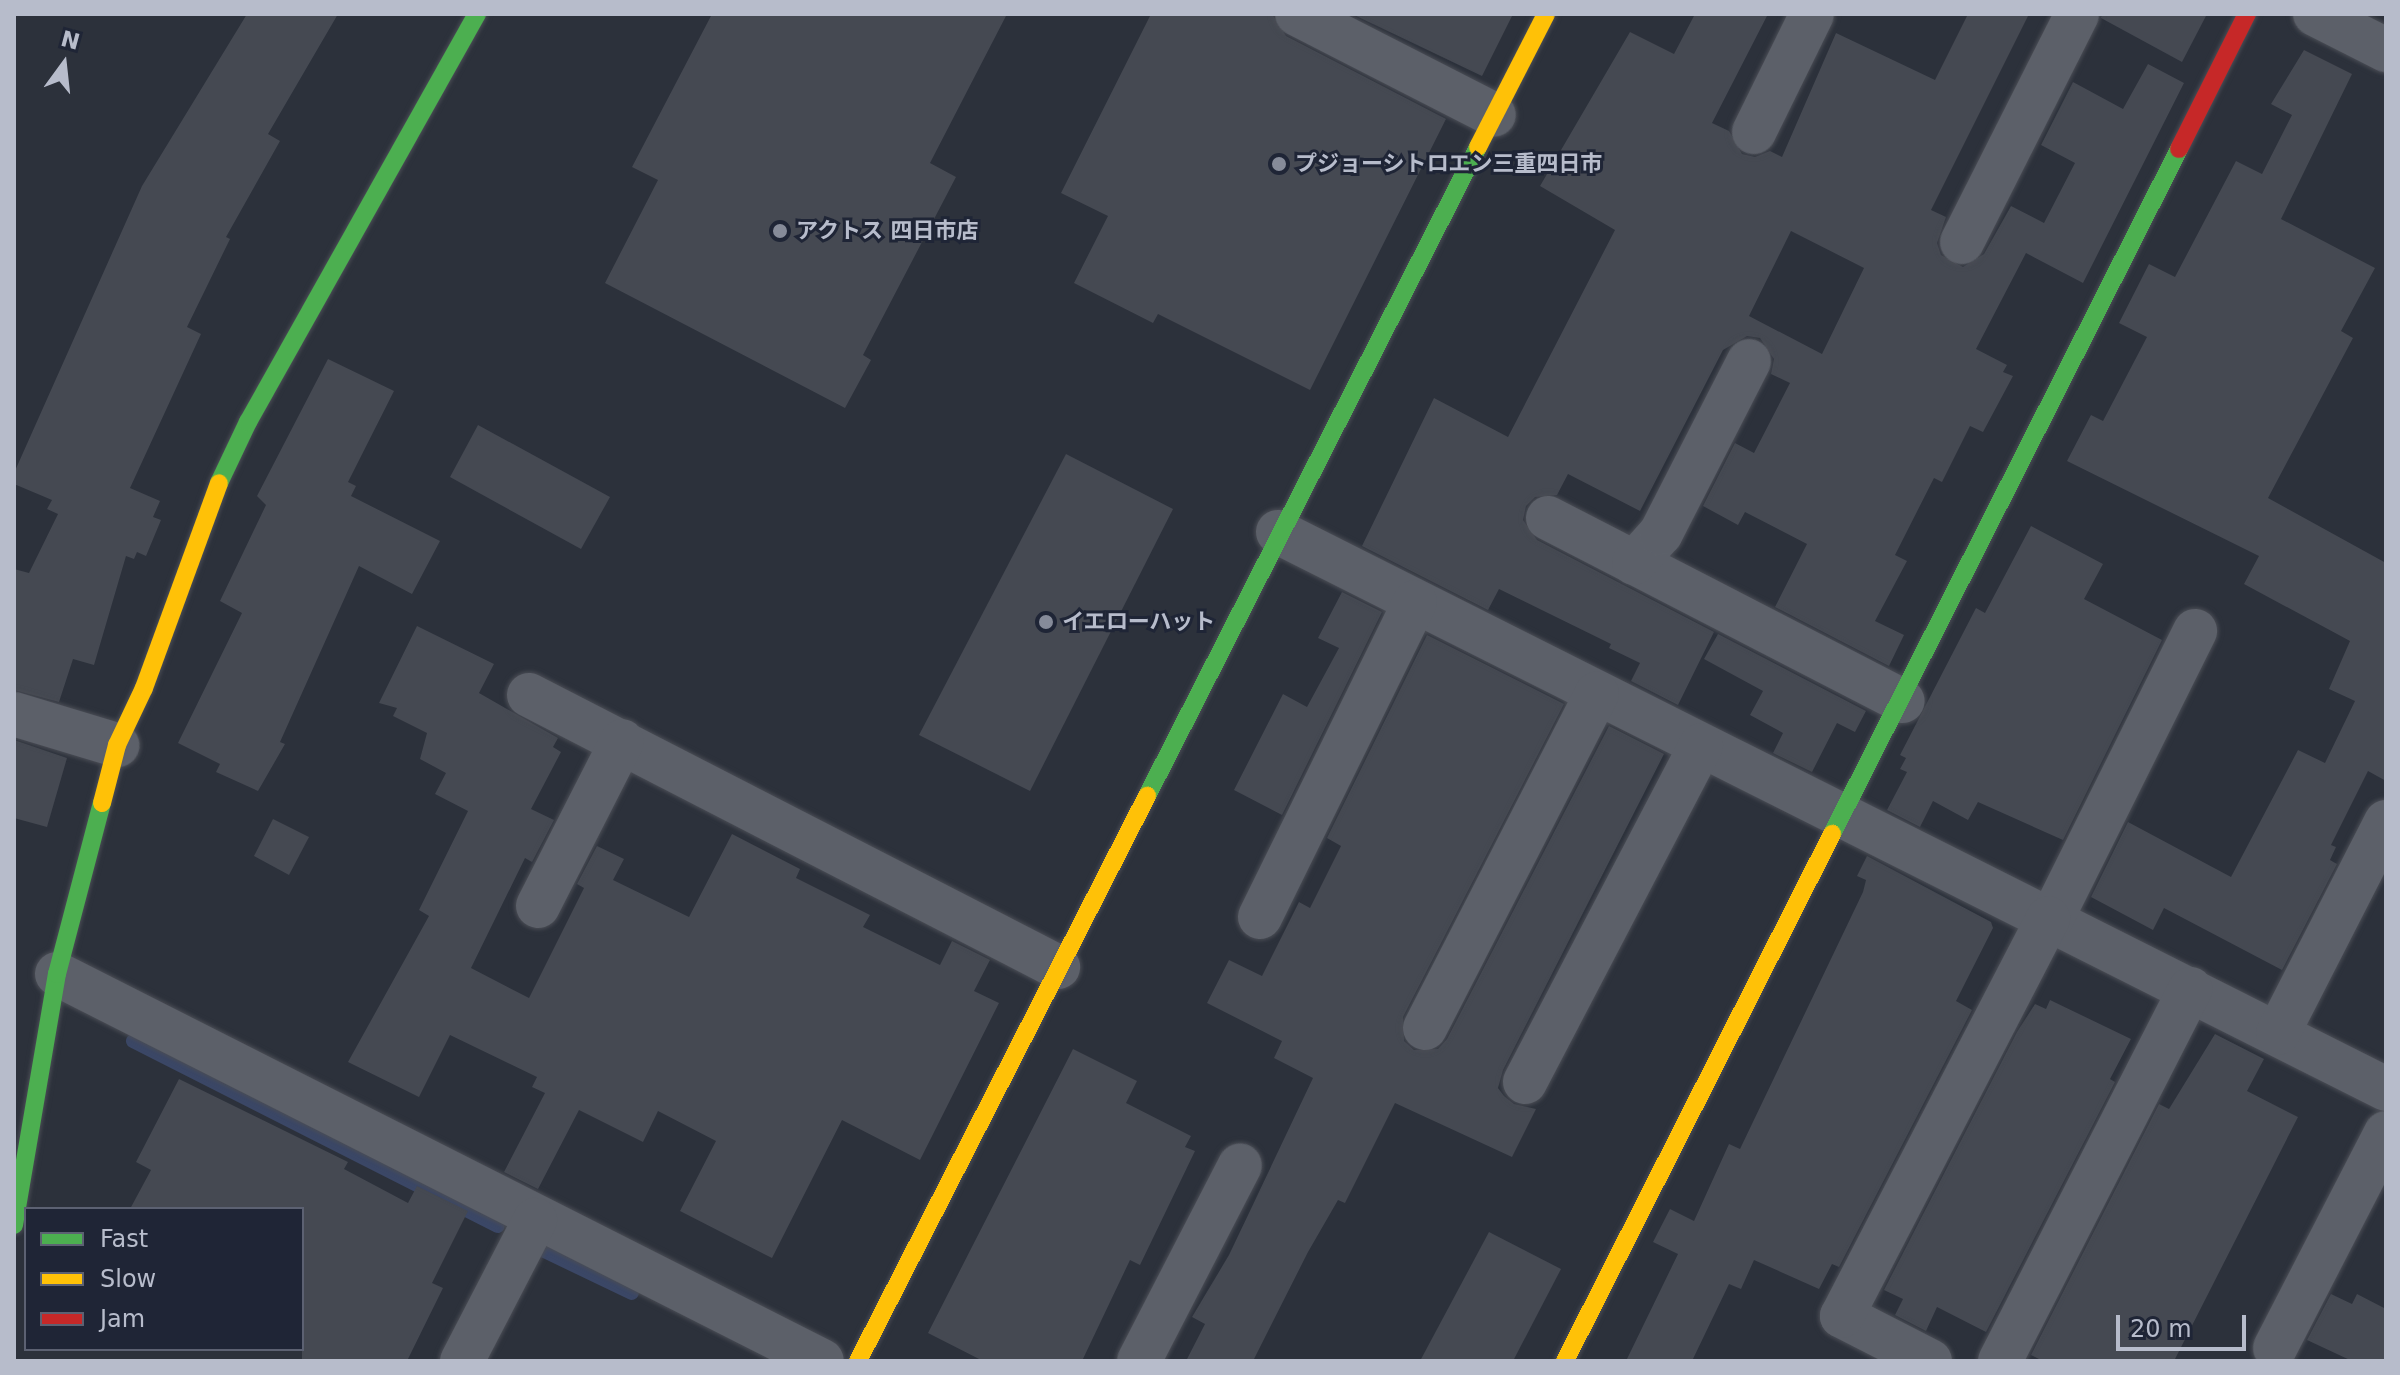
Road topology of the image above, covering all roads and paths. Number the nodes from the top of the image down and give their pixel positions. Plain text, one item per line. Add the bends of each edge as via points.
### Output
1 (477, 14) edge
2 (1297, 14) edge
3 (1546, 14) edge
4 (1812, 14) edge
5 (2077, 14) edge
6 (2247, 14) edge
7 (2315, 14) edge
8 (2386, 50) edge
9 (1494, 115) junction
10 (1754, 132) dead end
11 (1962, 242) dead end
12 (1749, 361) dead end
13 (1548, 518) dead end
14 (1278, 532) junction
15 (1634, 563) junction
16 (1415, 602) junction
17 (2195, 631) dead end
18 (1597, 694) junction
19 (529, 695) dead end
20 (1902, 701) junction
21 (14, 714) edge
22 (622, 741) junction
23 (117, 745) junction
24 (1701, 745) junction
25 (1845, 816) junction
26 (2386, 822) edge
27 (538, 906) dead end
28 (1260, 917) dead end
29 (2050, 919) junction
30 (1058, 967) junction
31 (57, 974) junction
32 (2190, 989) junction
33 (1425, 1028) dead end
34 (2278, 1033) junction
35 (1525, 1082) dead end
36 (2386, 1089) edge
37 (2386, 1133) edge
38 (1240, 1165) dead end
39 (535, 1220) junction
40 (14, 1225) edge
41 (2275, 1348) dead end
42 (462, 1361) edge
43 (822, 1361) edge
44 (858, 1361) edge
45 (1139, 1361) edge
46 (1565, 1361) edge
47 (1930, 1361) edge
48 (2000, 1361) edge

1 - 23 street via 248,422 212,499 144,688
2 - 9 street
3 - 9 street
4 - 10 street
5 - 11 street
6 - 20 street
7 - 8 street
9 - 14 street
12 - 15 street via 1661,533
13 - 15 street
14 - 16 street
14 - 30 street
15 - 20 street
16 - 18 street
16 - 28 street
17 - 29 street
18 - 24 street
18 - 33 street
19 - 22 street
20 - 25 street
21 - 23 street
22 - 27 street
22 - 30 street
23 - 31 street
24 - 25 street
24 - 35 street
25 - 29 street
25 - 46 street
26 - 34 street
29 - 32 street
29 - 47 street via 1842,1316
30 - 44 street
31 - 39 street
31 - 40 street
32 - 34 street
32 - 48 street
34 - 36 street
37 - 41 street
38 - 45 street
39 - 42 street
39 - 43 street

